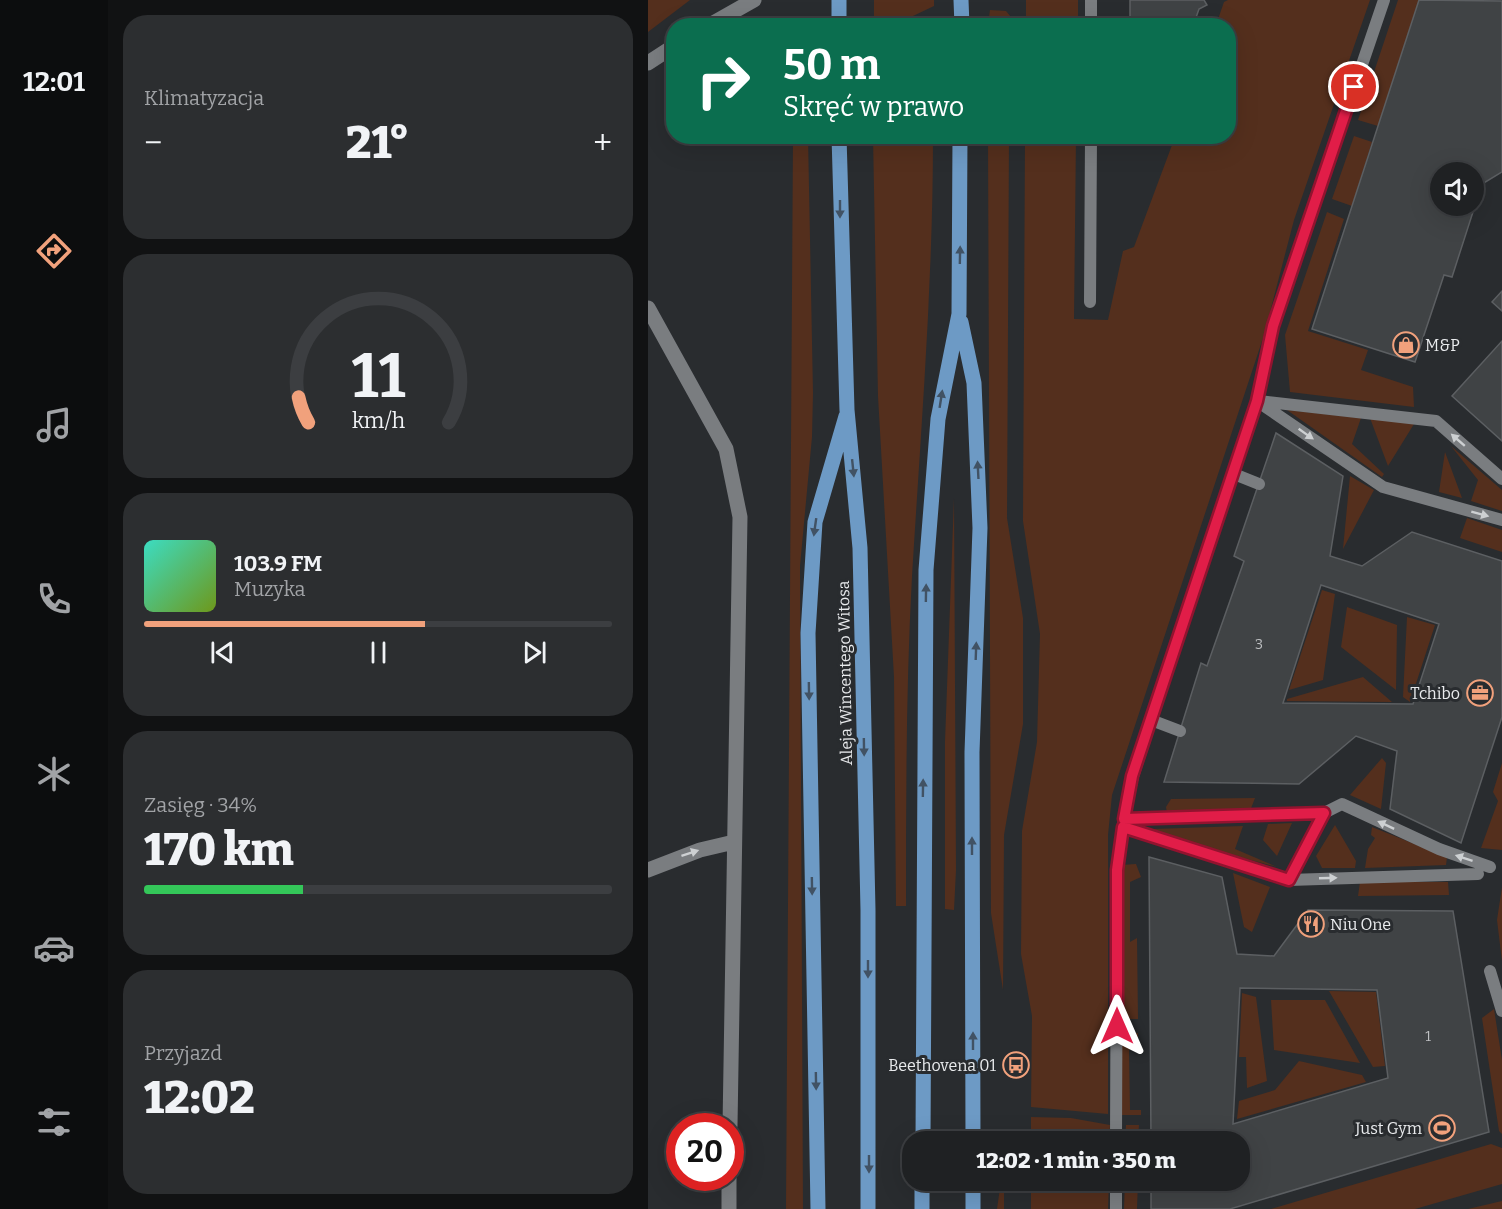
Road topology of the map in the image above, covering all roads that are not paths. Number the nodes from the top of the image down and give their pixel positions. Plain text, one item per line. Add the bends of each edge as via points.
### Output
1 (753, 0) edge
2 (839, 0) edge
3 (961, 0) edge
4 (1091, 0) edge
5 (1384, 0) edge
6 (722, 18) edge
7 (839, 18) edge
8 (962, 18) edge
9 (1091, 18) edge
10 (666, 51) edge
11 (648, 63) edge
12 (839, 144) edge
13 (960, 144) edge
14 (1091, 144) edge
15 (1090, 302) dead end
16 (648, 308) edge
17 (959, 314) junction
18 (1257, 401) junction
19 (847, 410) junction
20 (1234, 474) junction
21 (1502, 479) edge
22 (1259, 484) dead end
23 (1502, 520) edge
24 (1151, 720) junction
25 (1180, 731) dead end
26 (1324, 813) junction
27 (1123, 823) junction
28 (734, 842) junction
29 (1490, 867) dead end
30 (648, 870) edge
31 (1478, 874) dead end
32 (1289, 880) junction
33 (1490, 971) dead end
34 (1502, 1011) edge
35 (730, 1113) edge
36 (923, 1131) edge
37 (973, 1131) edge
38 (1116, 1131) edge
39 (729, 1191) edge
40 (922, 1191) edge
41 (973, 1191) edge
42 (1116, 1191) edge
43 (729, 1209) edge
44 (818, 1209) edge
45 (868, 1209) edge
46 (922, 1209) edge
47 (973, 1209) edge
48 (1116, 1209) edge

1 - 6 street
2 - 7 main road
3 - 8 main road
4 - 9 lane
5 - 18 lane via 1273,326
10 - 11 street
12 -> 19 main road, Aleja Wincentego Witosa
17 -> 13 main road
14 - 15 lane
16 - 28 street via 726,449 740,517
36 -> 17 main road via 926,570 938,419
37 -> 17 main road via 972,752 980,528 974,383
18 - 20 lane
21 -> 18 lane via 1436,421
18 -> 23 lane via 1383,487
19 -> 44 main road via 815,522 808,633
19 -> 45 main road, Aleja Wincentego Witosa via 860,548 868,910
20 - 22 lane
20 - 24 lane
24 - 25 lane
24 - 27 lane via 1132,776
26 - 27 lane
29 -> 26 lane via 1439,849 1342,804
26 - 32 lane
27 - 32 lane
27 - 38 lane via 1117,870
30 -> 28 street
28 - 35 street
32 -> 31 lane
33 - 34 lane
39 - 43 street
40 - 46 main road
41 - 47 main road
42 - 48 lane

